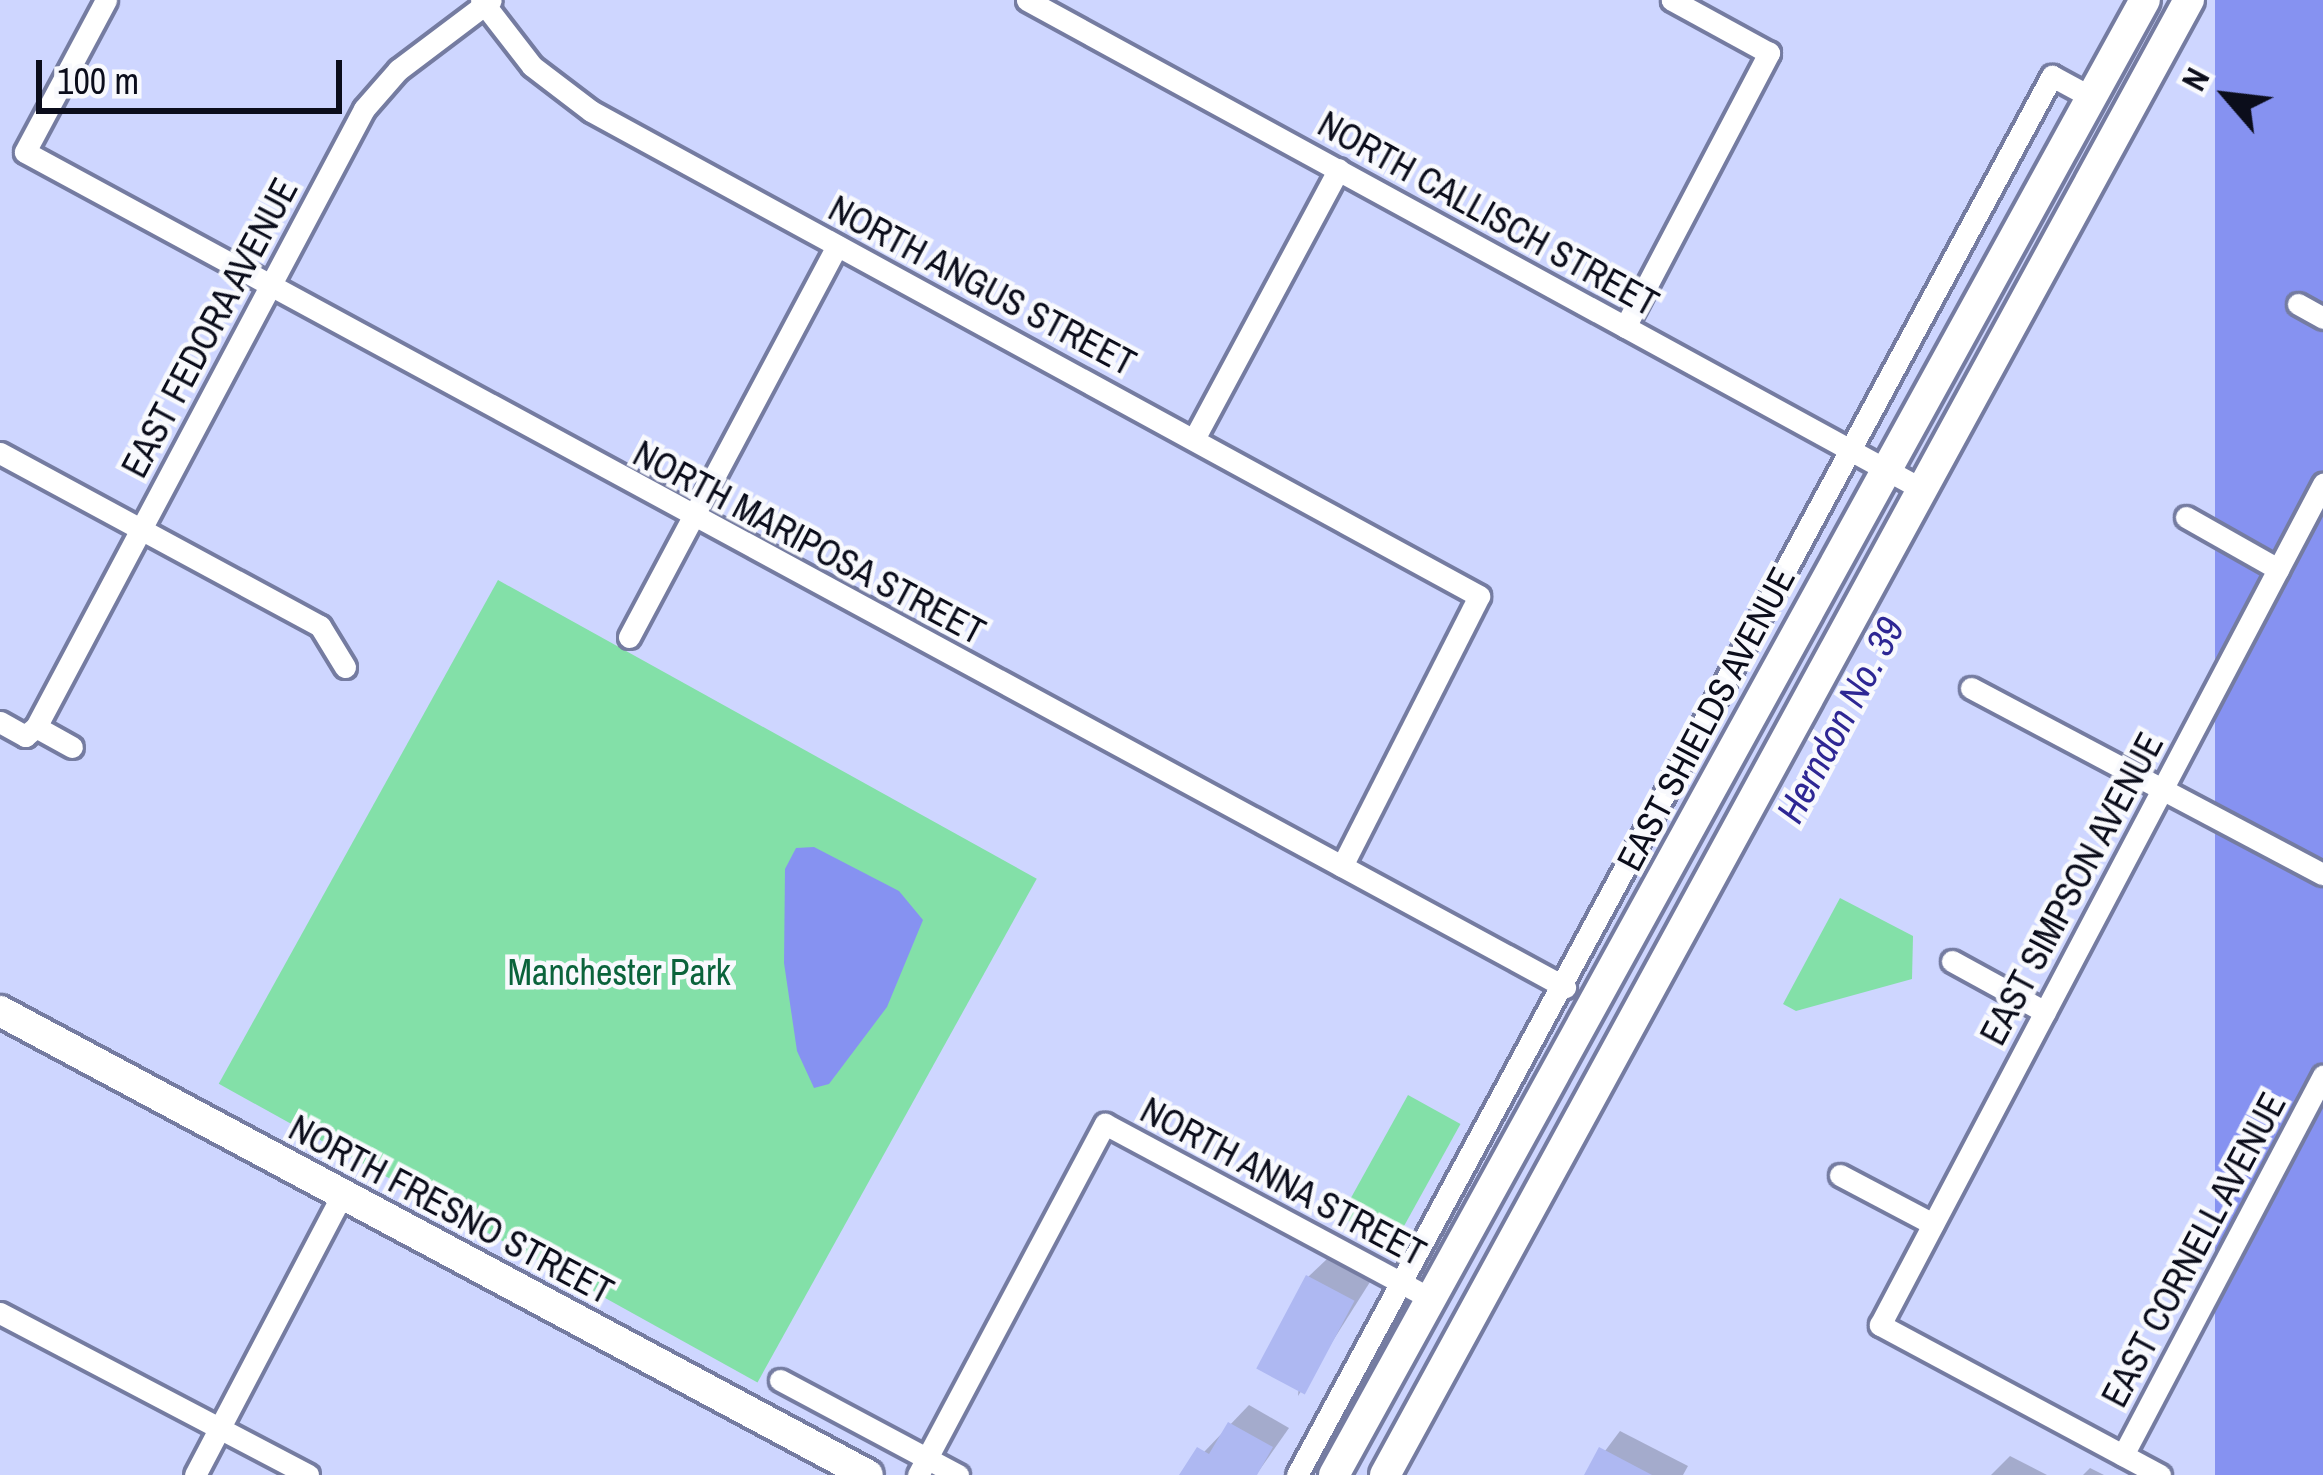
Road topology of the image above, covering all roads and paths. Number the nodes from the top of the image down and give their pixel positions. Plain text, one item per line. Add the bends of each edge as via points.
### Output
1 (106, 0) edge
2 (1027, 0) edge
3 (1672, 0) edge
4 (2145, 0) edge
5 (2189, 0) edge
6 (485, 2) edge
7 (2089, 96) junction
8 (1339, 170) junction
9 (837, 246) junction
10 (271, 286) junction
11 (2298, 304) dead end
12 (2323, 318) edge
13 (1624, 327) junction
14 (1194, 439) junction
15 (1850, 450) junction
16 (0, 453) edge
17 (1885, 469) junction
18 (2323, 484) edge
19 (1918, 487) junction
20 (692, 518) junction
21 (2186, 518) dead end
22 (141, 529) junction
23 (2278, 569) junction
24 (629, 637) dead end
25 (345, 667) dead end
26 (1971, 688) dead end
27 (0, 722) edge
28 (36, 727) junction
29 (72, 747) dead end
30 (2162, 789) junction
31 (1342, 866) junction
32 (2323, 874) edge
33 (1952, 961) dead end
34 (1565, 987) junction
35 (0, 1011) edge
36 (2045, 1012) junction
37 (2323, 1076) edge
38 (1840, 1174) dead end
39 (340, 1197) junction
40 (1934, 1224) junction
41 (1400, 1282) junction
42 (1430, 1298) junction
43 (1, 1317) edge
44 (780, 1380) dead end
45 (220, 1428) junction
46 (2123, 1455) junction
47 (922, 1467) edge
48 (195, 1475) edge
49 (308, 1475) edge
50 (868, 1475) edge
51 (958, 1475) edge
52 (1297, 1475) edge
53 (1334, 1475) edge
54 (1381, 1475) edge
55 (2160, 1475) edge

1 - 10 street, NORTH MARIPOSA STREET via 25,152
2 - 8 street, NORTH CALLISCH STREET
3 - 13 street via 1769,52
4 - 7 main road, EAST SHIELDS AVENUE
5 - 19 main road, EAST SHIELDS AVENUE
6 - 9 street, NORTH ANGUS STREET via 560,91
6 - 10 street, EAST FEDORA AVENUE via 398,70 364,109
7 - 15 street via 2052,76
7 - 17 main road, EAST SHIELDS AVENUE
8 - 13 street, NORTH CALLISCH STREET
8 - 14 street
9 - 14 street, NORTH ANGUS STREET
9 - 20 street
10 - 20 street, NORTH MARIPOSA STREET
10 - 22 street, EAST FEDORA AVENUE
11 - 12 street
13 - 15 street, NORTH CALLISCH STREET
14 - 31 street, NORTH ANGUS STREET via 1480,596
15 - 17 street, NORTH CALLISCH STREET
15 - 34 street
16 - 22 street
17 - 19 street, NORTH CALLISCH STREET
17 - 42 main road, EAST SHIELDS AVENUE
18 - 23 street, EAST SIMPSON AVENUE
19 - 54 main road, EAST SHIELDS AVENUE
20 - 24 street
20 - 31 street, NORTH MARIPOSA STREET
21 - 23 street
22 - 25 street via 320,626
22 - 28 street, EAST FEDORA AVENUE
23 - 30 street, EAST SIMPSON AVENUE
26 - 30 street
27 - 28 street via 25,736
28 - 29 street
30 - 32 street
30 - 36 street, EAST SIMPSON AVENUE
31 - 34 street, NORTH MARIPOSA STREET
33 - 36 street
34 - 41 street
35 - 39 main road, NORTH FRESNO STREET
36 - 40 street, EAST SIMPSON AVENUE
37 - 46 street, EAST CORNELL AVENUE
38 - 40 street
39 - 45 street
39 - 50 main road, NORTH FRESNO STREET
40 - 46 street, EAST SIMPSON AVENUE via 1880,1325
41 - 42 street, NORTH ANNA STREET
41 - 47 street, NORTH ANNA STREET via 1105,1124
41 - 52 street
42 - 53 main road, EAST SHIELDS AVENUE
42 - 54 main road via 1438,1334 1390,1427
43 - 45 street
44 - 47 street
45 - 48 street
45 - 49 street
46 - 55 street
47 - 51 street

